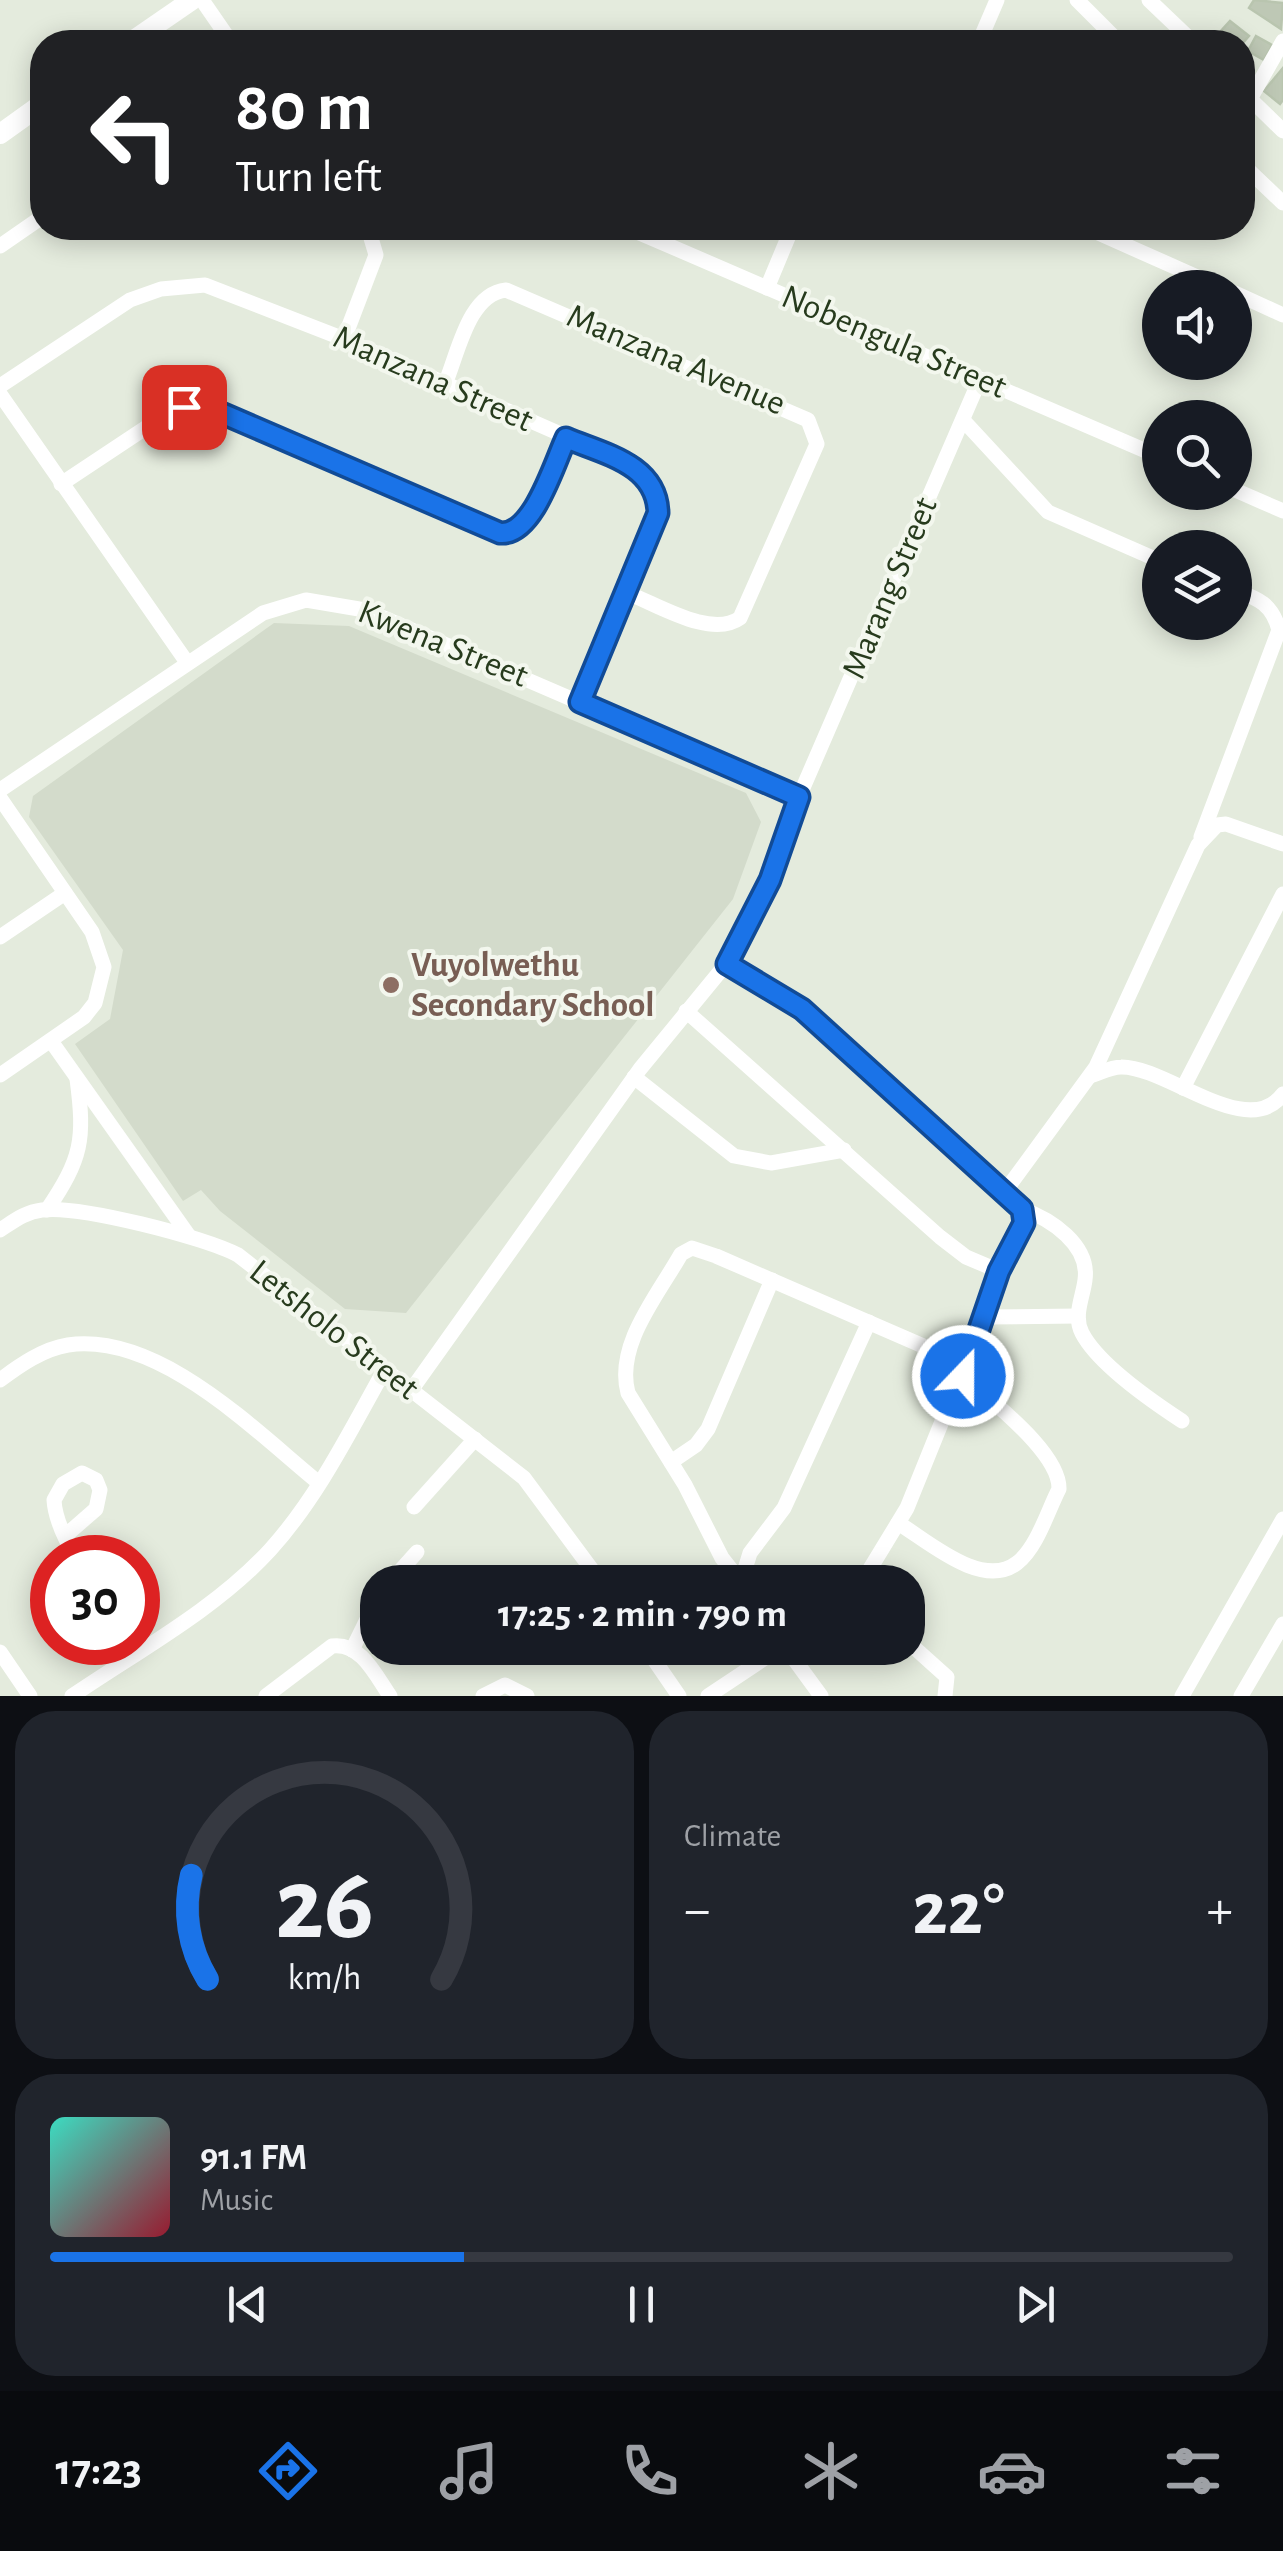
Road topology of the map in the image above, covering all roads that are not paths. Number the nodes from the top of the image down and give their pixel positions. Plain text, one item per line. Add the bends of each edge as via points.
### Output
1 (192, 0) edge
2 (202, 0) edge
3 (997, 0) edge
4 (1077, 0) edge
5 (1149, 0) edge
6 (1166, 6) edge
7 (148, 30) edge
8 (222, 30) edge
9 (984, 30) edge
10 (1108, 30) edge
11 (1183, 30) edge
12 (1283, 41) edge
13 (1255, 82) edge
14 (1255, 104) edge
15 (30, 113) edge
16 (1283, 131) edge
17 (0, 134) edge
18 (1255, 176) edge
19 (1283, 203) edge
20 (30, 225) edge
21 (372, 240) edge
22 (656, 240) edge
23 (787, 240) edge
24 (1114, 240) edge
25 (0, 246) edge
26 (1182, 270) edge
27 (767, 288) junction
28 (1252, 300) edge
29 (1283, 314) edge
30 (344, 338) junction
31 (980, 379) junction
32 (445, 384) junction
33 (0, 386) edge
34 (0, 394) edge
35 (963, 420) junction
36 (566, 438) junction
37 (1142, 450) edge
38 (62, 484) junction
39 (1252, 497) edge
40 (1283, 511) edge
41 (1142, 552) edge
42 (627, 593) junction
43 (1252, 597) edge
44 (186, 661) junction
45 (580, 702) junction
46 (0, 794) edge
47 (799, 797) junction
48 (1198, 844) junction
49 (1283, 844) edge
50 (65, 893) junction
51 (1283, 894) edge
52 (0, 936) edge
53 (727, 964) junction
54 (686, 1012) junction
55 (51, 1040) junction
56 (0, 1076) edge
57 (1090, 1076) junction
58 (634, 1077) junction
59 (77, 1078) junction
60 (1183, 1088) junction
61 (1283, 1094) edge
62 (844, 1150) junction
63 (1006, 1190) junction
64 (1022, 1209) junction
65 (47, 1210) junction
66 (0, 1230) edge
67 (189, 1236) junction
68 (999, 1271) junction
69 (772, 1280) junction
70 (1078, 1316) junction
71 (985, 1317) junction
72 (869, 1322) junction
73 (386, 1369) junction
74 (965, 1370) junction
75 (0, 1380) edge
76 (412, 1390) junction
77 (1182, 1421) dead end
78 (475, 1440) junction
79 (671, 1462) junction
80 (319, 1484) junction
81 (414, 1507) dead end
82 (1283, 1519) edge
83 (898, 1523) junction
84 (417, 1552) dead end
85 (405, 1565) edge
86 (589, 1565) edge
87 (728, 1565) edge
88 (746, 1565) edge
89 (872, 1565) edge
90 (160, 1631) edge
91 (1281, 1633) edge
92 (360, 1634) edge
93 (352, 1650) junction
94 (0, 1652) edge
95 (925, 1657) edge
96 (112, 1665) edge
97 (658, 1665) edge
98 (756, 1665) edge
99 (796, 1665) edge
100 (30, 1696) edge
101 (72, 1696) edge
102 (266, 1696) edge
103 (390, 1696) edge
104 (483, 1696) edge
105 (527, 1696) edge
106 (679, 1696) edge
107 (708, 1696) edge
108 (821, 1696) edge
109 (944, 1696) edge
110 (1182, 1696) edge
111 (1241, 1696) edge

1 - 7 street
2 - 8 street
3 - 9 street
4 - 10 street
5 - 6 street
6 - 11 street
12 - 13 street
14 - 16 street
15 - 17 street
18 - 19 street
20 - 25 street
21 - 30 street via 376,255
22 - 27 street, Nobengula Street
23 - 27 street
24 - 26 street
27 - 31 street, Nobengula Street
28 - 29 street
30 - 32 street, Manzana Street
30 - 33 street, Manzana Street via 217,288 161,289 130,300
31 - 35 street, Marang Street
31 - 37 street, Nobengula Street
32 - 36 street, Manzana Street
32 - 42 street, Manzana Avenue via 478,306 506,290 808,420 817,444 740,618 710,625
34 - 38 street
35 - 41 street via 1048,512
35 - 47 street, Marang Street
36 - 38 street via 528,520 508,534 219,412 193,407 161,416
36 - 42 street, Manzana Street via 630,465 654,488 658,513
38 - 44 street
39 - 40 street
42 - 45 street, Manzana Street
43 - 48 street via 1274,611 1280,630
44 - 45 street, Kwena Street via 282,604 326,600 365,610
44 - 46 street, Kwena Street
45 - 47 street, Kwena Street
46 - 50 street
47 - 53 street, Marang Street via 765,892
48 - 49 street via 1226,824
48 - 57 street
50 - 52 street
50 - 55 street via 98,943 104,967 90,1010
51 - 60 street
53 - 54 street, Marang Street
53 - 63 street via 802,1009
54 - 58 street, Marang Street
54 - 62 street
55 - 56 street
55 - 59 street
57 - 60 street via 1121,1067
57 - 63 street
58 - 62 street via 734,1156 771,1163
58 - 76 street, Marang Street
59 - 65 street via 84,1128 80,1156
59 - 67 street
60 - 61 street via 1248,1111 1270,1106
62 - 68 street via 954,1248
63 - 64 street
64 - 68 street via 1024,1223
64 - 70 street via 1059,1230 1082,1254 1086,1279
65 - 66 street
65 - 67 street, Letsholo Street
67 - 73 street, Letsholo Street via 238,1256
68 - 71 street
69 - 72 street
69 - 79 street via 708,1428 696,1446
69 - 79 street via 692,1248 681,1254 653,1304 622,1366 628,1393
70 - 71 street
70 - 77 street via 1084,1337 1099,1353
71 - 74 street
72 - 74 street
72 - 88 street via 784,1508
73 - 76 street, Letsholo Street
73 - 80 street
74 - 83 street
74 - 83 street via 1045,1454 1060,1477 1059,1489 1028,1551 1002,1570 975,1568
75 - 80 street via 73,1344 141,1358 206,1391
76 - 78 street, Letsholo Street
78 - 81 street
78 - 86 street, Letsholo Street via 536,1490
79 - 87 street
80 - 90 street via 249,1571
82 - 110 street
83 - 89 street
84 - 85 street
91 - 111 street
92 - 93 street
93 - 102 street via 332,1646
93 - 103 street
94 - 100 street
95 - 109 street via 947,1677
96 - 101 street
97 - 106 street
98 - 107 street
99 - 108 street
104 - 105 street via 505,1685

